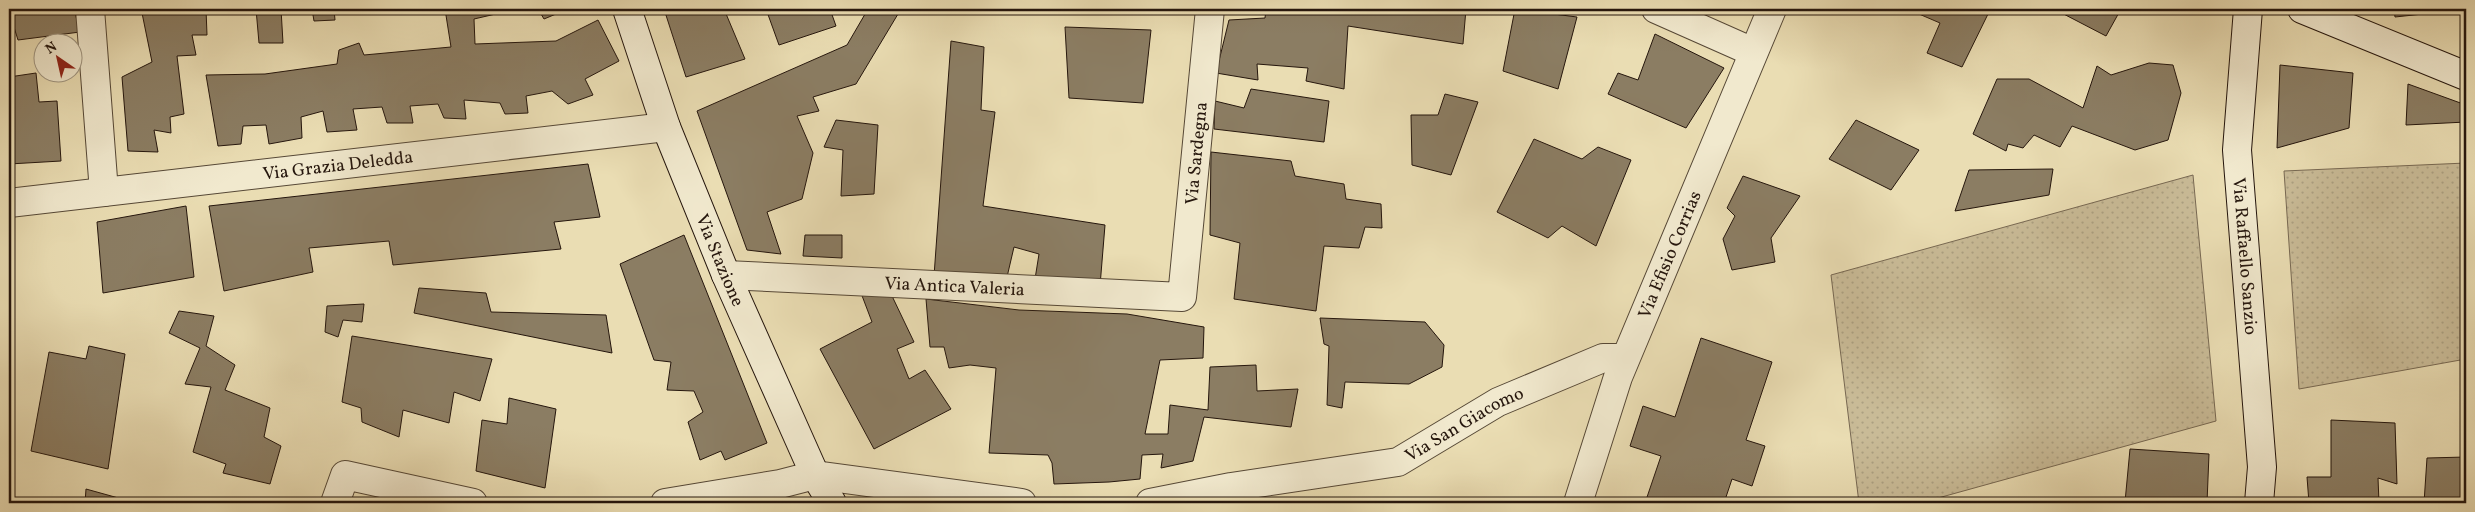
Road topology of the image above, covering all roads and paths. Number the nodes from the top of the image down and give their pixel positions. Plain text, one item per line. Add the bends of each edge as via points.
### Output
1 (90, 9) edge
2 (627, 9) edge
3 (1210, 9) edge
4 (1656, 9) edge
5 (1772, 9) edge
6 (2248, 9) edge
7 (2302, 9) edge
8 (1753, 52) junction
9 (2466, 76) edge
10 (666, 127) junction
11 (104, 192) junction
12 (9, 203) edge
13 (726, 275) junction
14 (1182, 297) joint
15 (1625, 358) junction
16 (815, 475) junction
17 (335, 503) edge
18 (473, 503) edge
19 (665, 503) edge
20 (832, 503) edge
21 (1022, 503) edge
22 (1150, 503) edge
23 (1578, 503) edge
24 (2259, 503) edge

1 - 11 street
2 - 10 street, Via Stazione
3 - 14 street, Via Sardegna
4 - 8 street
5 - 8 street, Via Efisio Corrias
6 - 24 street, Via Raffaello Sanzio via 2237,150 2262,467
7 - 9 street
8 - 15 street, Via Efisio Corrias
10 - 11 street, Via Grazia Deledda
10 - 13 street, Via Stazione
11 - 12 street, Via Grazia Deledda
13 - 14 street, Via Antica Valeria
13 - 16 street, Via Stazione
15 - 22 street, Via San Giacomo via 1603,358 1498,402 1398,462 1231,487
15 - 23 street, Via Efisio Corrias
16 - 19 street
16 - 20 street, Via Stazione
16 - 21 street
17 - 18 street via 345,475

